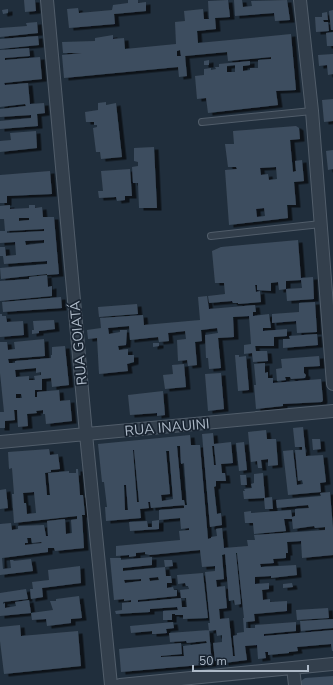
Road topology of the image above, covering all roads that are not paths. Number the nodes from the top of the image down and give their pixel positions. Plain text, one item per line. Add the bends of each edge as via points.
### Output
1 (47, 0) edge
2 (300, 0) edge
3 (312, 111) junction
4 (202, 122) dead end
5 (321, 224) junction
6 (211, 236) dead end
7 (333, 384) edge
8 (333, 411) edge
9 (86, 434) junction
10 (0, 442) edge
11 (333, 664) edge
12 (293, 668) junction
13 (167, 683) edge
14 (111, 685) edge
15 (120, 685) edge
16 (295, 685) edge

1 - 9 street, RUA GOIATÁ
2 - 3 street
3 - 4 lane
3 - 5 street
5 - 6 lane
5 - 7 street
8 - 9 street, RUA INAUINI
9 - 10 street, RUA INAUINI
9 - 14 street, RUA GOIATÁ
11 - 12 street
12 - 13 street
12 - 16 street
13 - 15 street

